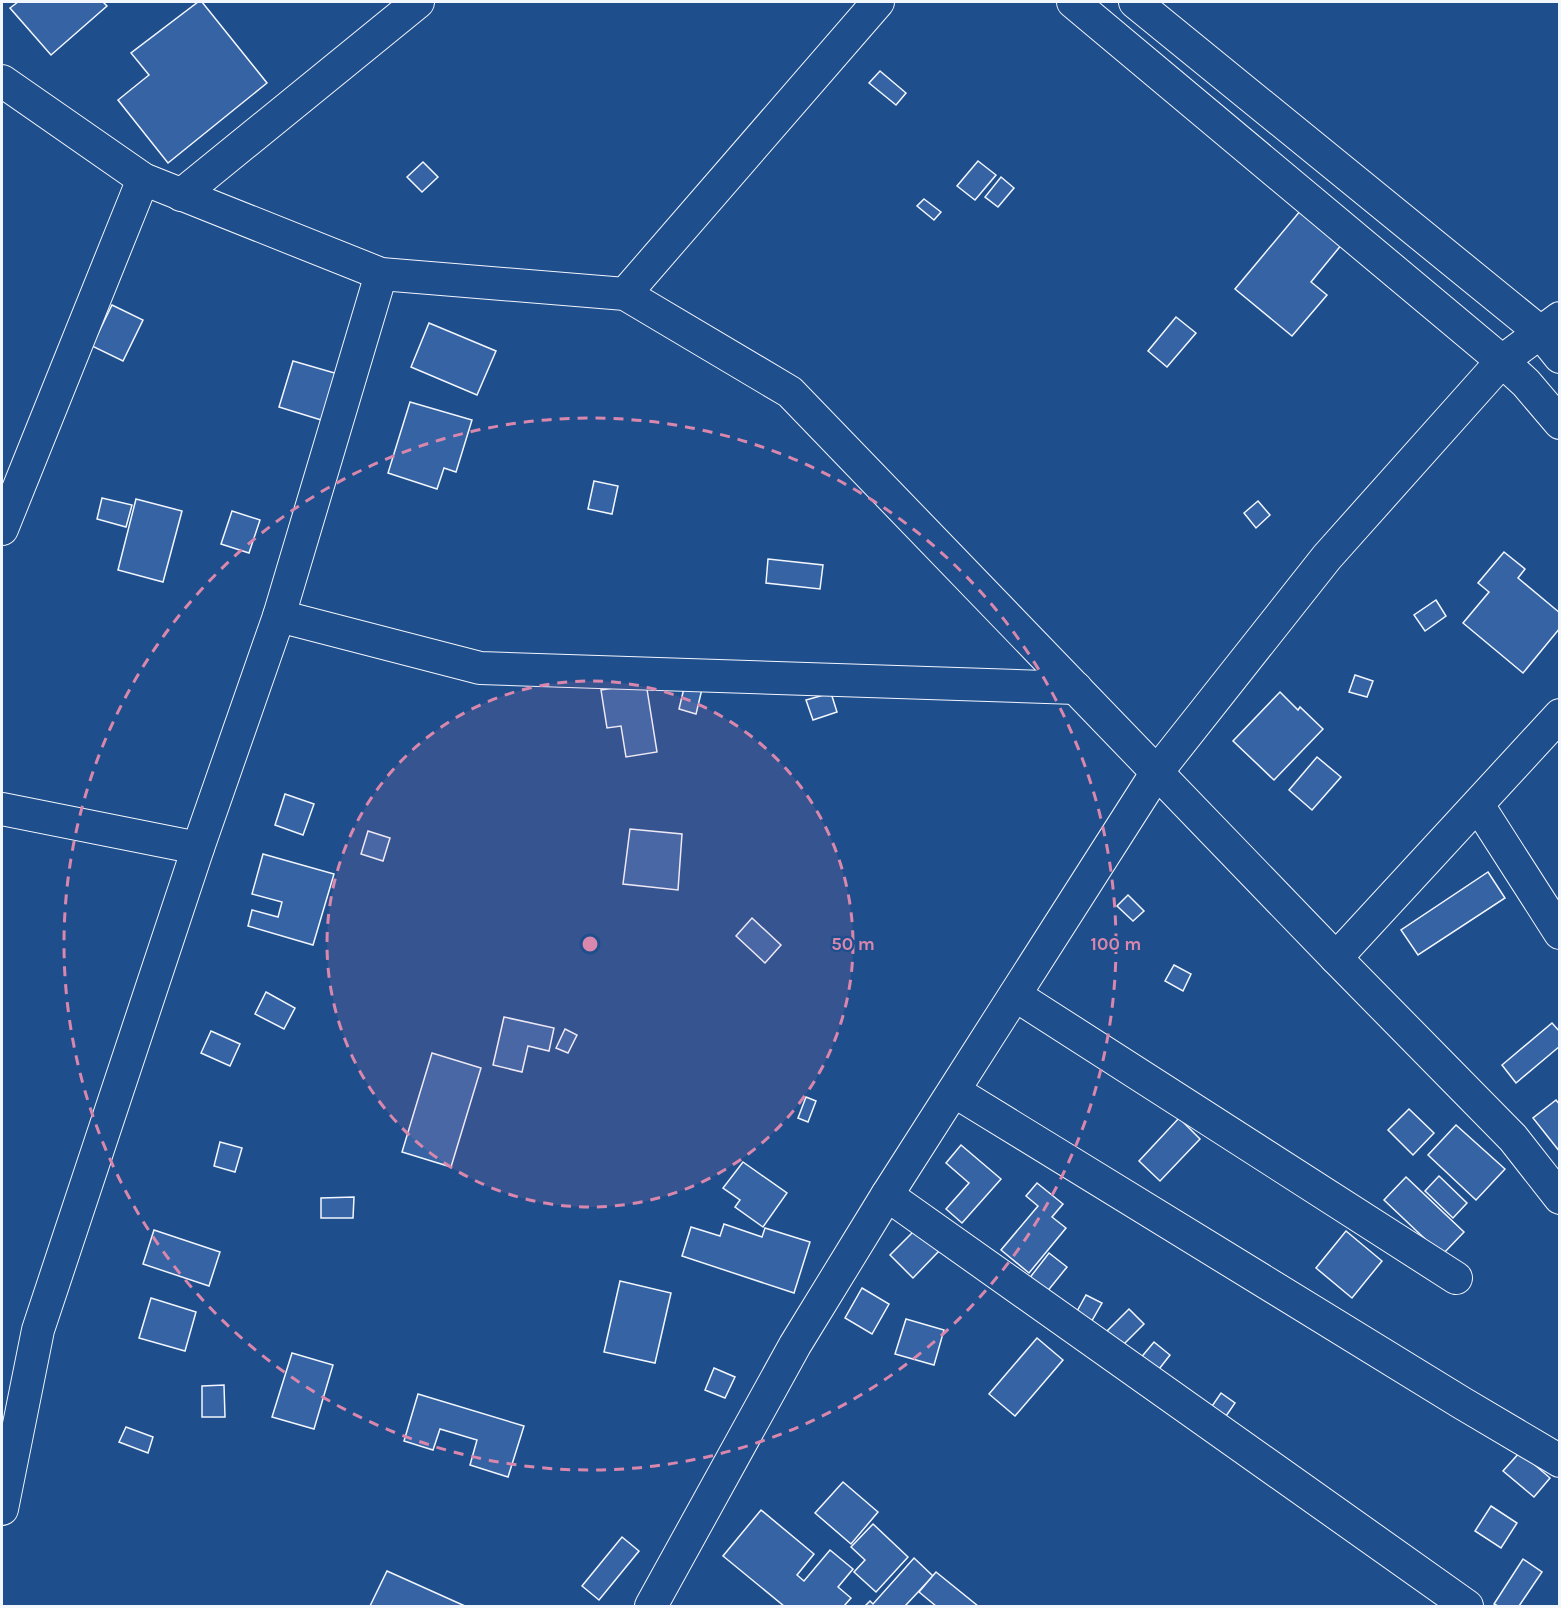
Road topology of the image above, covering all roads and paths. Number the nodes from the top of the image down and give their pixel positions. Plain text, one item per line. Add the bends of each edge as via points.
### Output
1 (418, 2) edge
2 (878, 2) edge
3 (1073, 2) edge
4 (1135, 2) edge
5 (2, 81) edge
6 (143, 179) junction
7 (181, 195) junction
8 (381, 274) junction
9 (625, 294) junction
10 (1549, 324) edge
11 (1560, 357) edge
12 (1502, 361) junction
13 (1560, 423) edge
14 (2, 529) edge
15 (279, 616) junction
16 (1076, 688) junction
17 (1560, 715) edge
18 (1156, 772) junction
19 (1478, 805) junction
20 (2, 809) edge
21 (198, 848) junction
22 (1560, 933) edge
23 (1336, 958) junction
24 (1015, 994) junction
25 (954, 1091) junction
26 (887, 1195) junction
27 (1560, 1198) edge
28 (1456, 1278) dead end
29 (1560, 1461) edge
30 (2, 1509) edge
31 (651, 1606) edge
32 (1467, 1606) edge

1 - 7 street
2 - 9 street
3 - 12 street
4 - 10 street
5 - 6 street
6 - 7 street
6 - 14 street
7 - 8 street
8 - 9 street
8 - 15 street
9 - 16 street via 790,392
10 - 11 street
10 - 12 street
12 - 13 street
12 - 18 street via 1328,557
15 - 16 street via 480,668
15 - 21 street
16 - 18 street
17 - 19 street
18 - 23 street
18 - 24 street
19 - 22 street
19 - 23 street
20 - 21 street
21 - 30 street via 38,1330
23 - 27 street via 1513,1138
24 - 25 street
24 - 28 street
25 - 26 street
25 - 29 street
26 - 31 street via 795,1345
26 - 32 street

